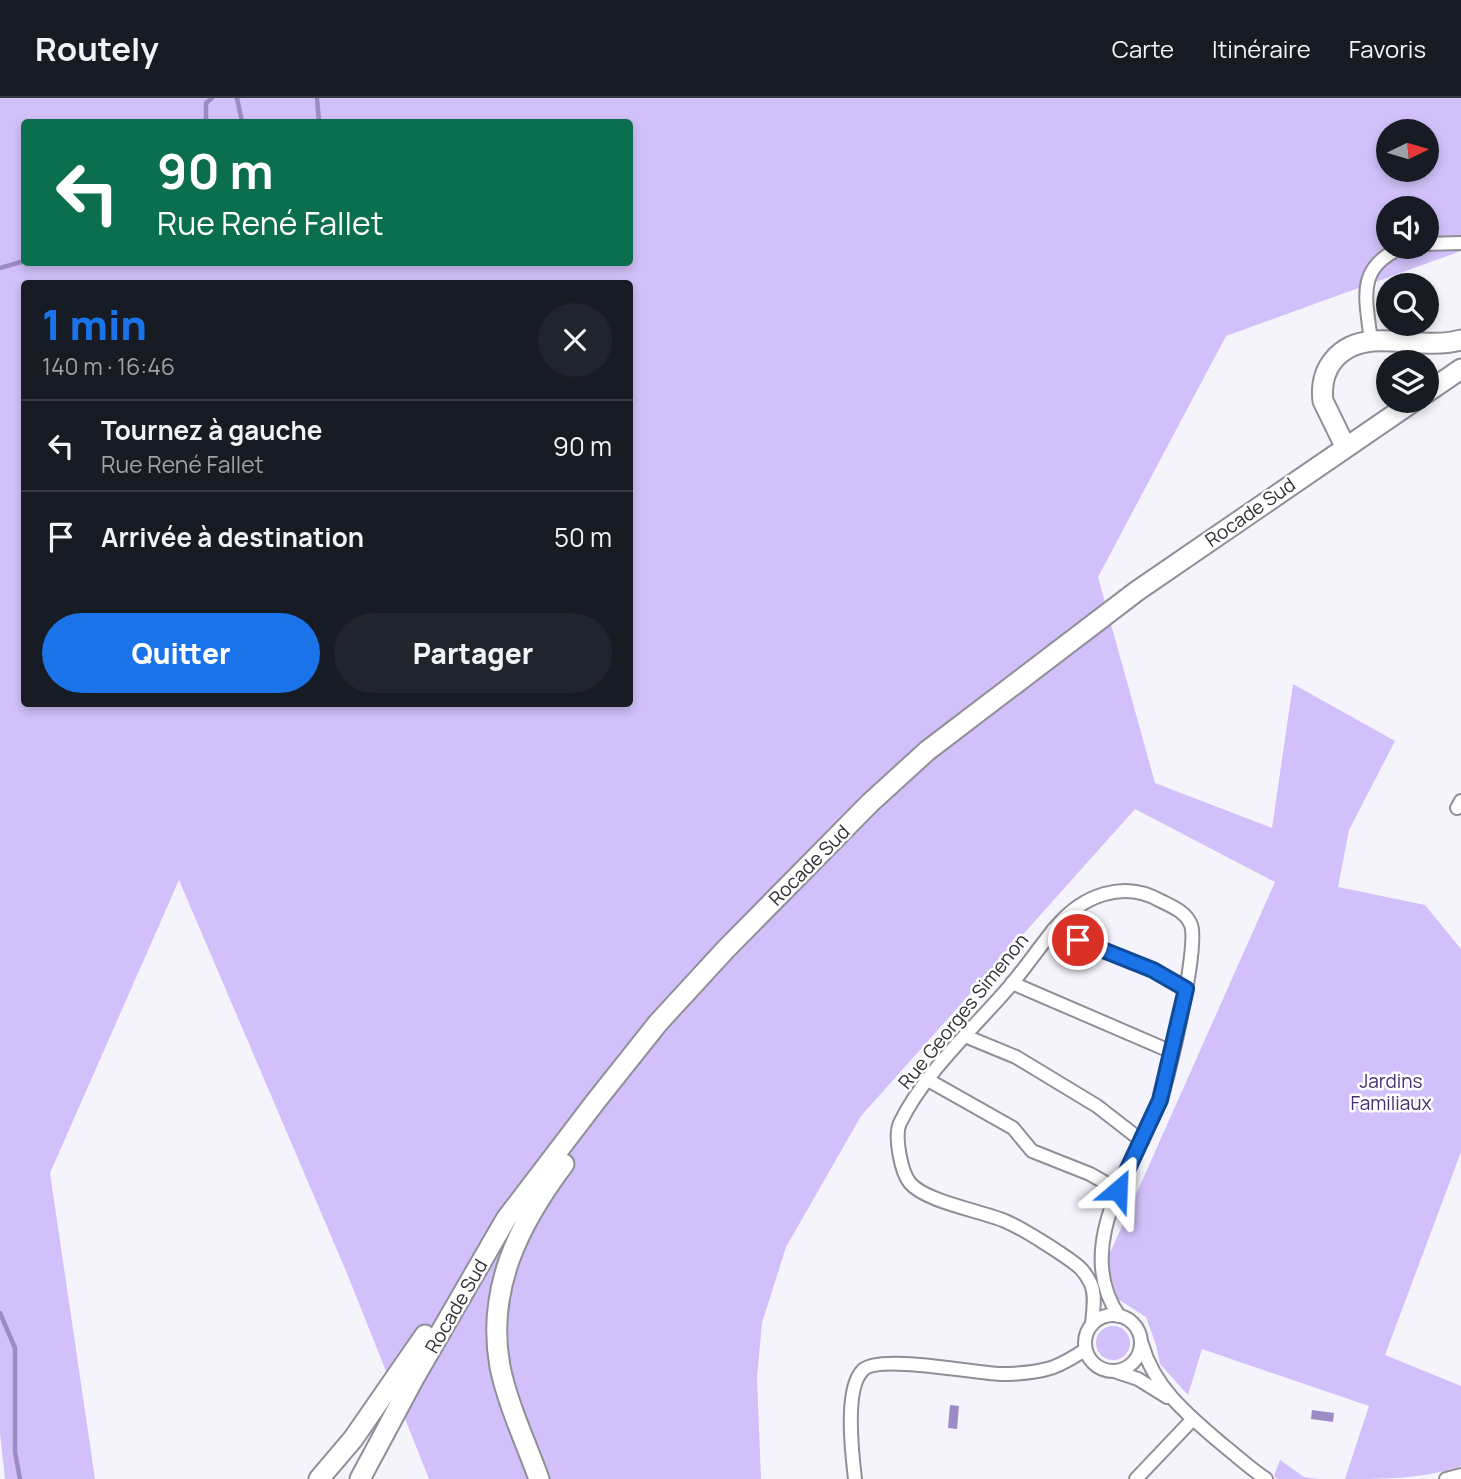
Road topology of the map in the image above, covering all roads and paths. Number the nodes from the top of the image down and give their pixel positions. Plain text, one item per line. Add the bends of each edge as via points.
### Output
1 (1461, 243) edge
2 (1439, 244) edge
3 (1381, 259) edge
4 (1461, 340) edge
5 (1371, 341) junction
6 (1461, 369) edge
7 (1439, 384) edge
8 (1396, 413) edge
9 (1345, 446) junction
10 (1053, 930) junction
11 (726, 949) junction
12 (1012, 983) junction
13 (1186, 989) junction
14 (965, 1037) junction
15 (1172, 1052) junction
16 (928, 1080) junction
17 (1142, 1141) junction
18 (1118, 1190) junction
19 (506, 1219) junction
20 (1119, 1315) junction
21 (1092, 1324) junction
22 (1142, 1344) junction
23 (1085, 1350) junction
24 (1117, 1372) junction
25 (1179, 1405) junction
26 (1193, 1419) junction
27 (1461, 1475) edge
28 (1262, 1477) edge
29 (319, 1479) edge
30 (360, 1479) edge
31 (539, 1479) edge
32 (855, 1479) edge
33 (1136, 1479) edge
34 (1446, 1479) edge

1 - 2 street
3 - 5 street via 1367,281
4 - 5 main road via 1429,345
5 - 9 main road via 1335,357 1322,382 1323,401
6 - 7 main road
8 - 9 main road, Rocade Sud
9 - 11 main road, Rocade Sud via 1104,614 927,751
10 - 12 street, Rue Georges Simenon
10 - 13 street via 1153,970
10 - 13 street, Rue Georges Simenon via 1069,911 1097,895 1125,891 1155,897 1184,913 1191,925 1194,937
11 - 19 main road, Rocade Sud via 650,1033
11 - 31 main road via 552,1180 519,1232 507,1261 499,1291 497,1346
12 - 14 street, Rue Georges Simenon
12 - 15 street
13 - 15 street, Rue Georges Simenon
14 - 16 street, Rue Georges Simenon
14 - 17 street via 1016,1057 1097,1106
15 - 17 street, Rue Georges Simenon via 1160,1100
16 - 18 street via 1013,1128 1032,1152
16 - 21 street, Rue Georges Simenon via 899,1126 899,1154 910,1183 926,1194 1007,1222 1079,1266 1093,1293
17 - 18 street, Rue Georges Simenon
18 - 20 street, Rue Georges Simenon via 1107,1220 1101,1270
19 - 29 main road via 352,1440
19 - 30 main road, Rocade Sud
20 - 21 street
20 - 22 street via 1137,1328
21 - 23 street
22 - 24 street via 1132,1365
22 - 25 street via 1155,1376
23 - 24 street via 1100,1369
23 - 32 street via 1050,1369 1025,1373 890,1362 869,1366 858,1377 852,1397
24 - 25 street via 1138,1379
25 - 26 street
26 - 28 street
26 - 33 street
27 - 34 street

